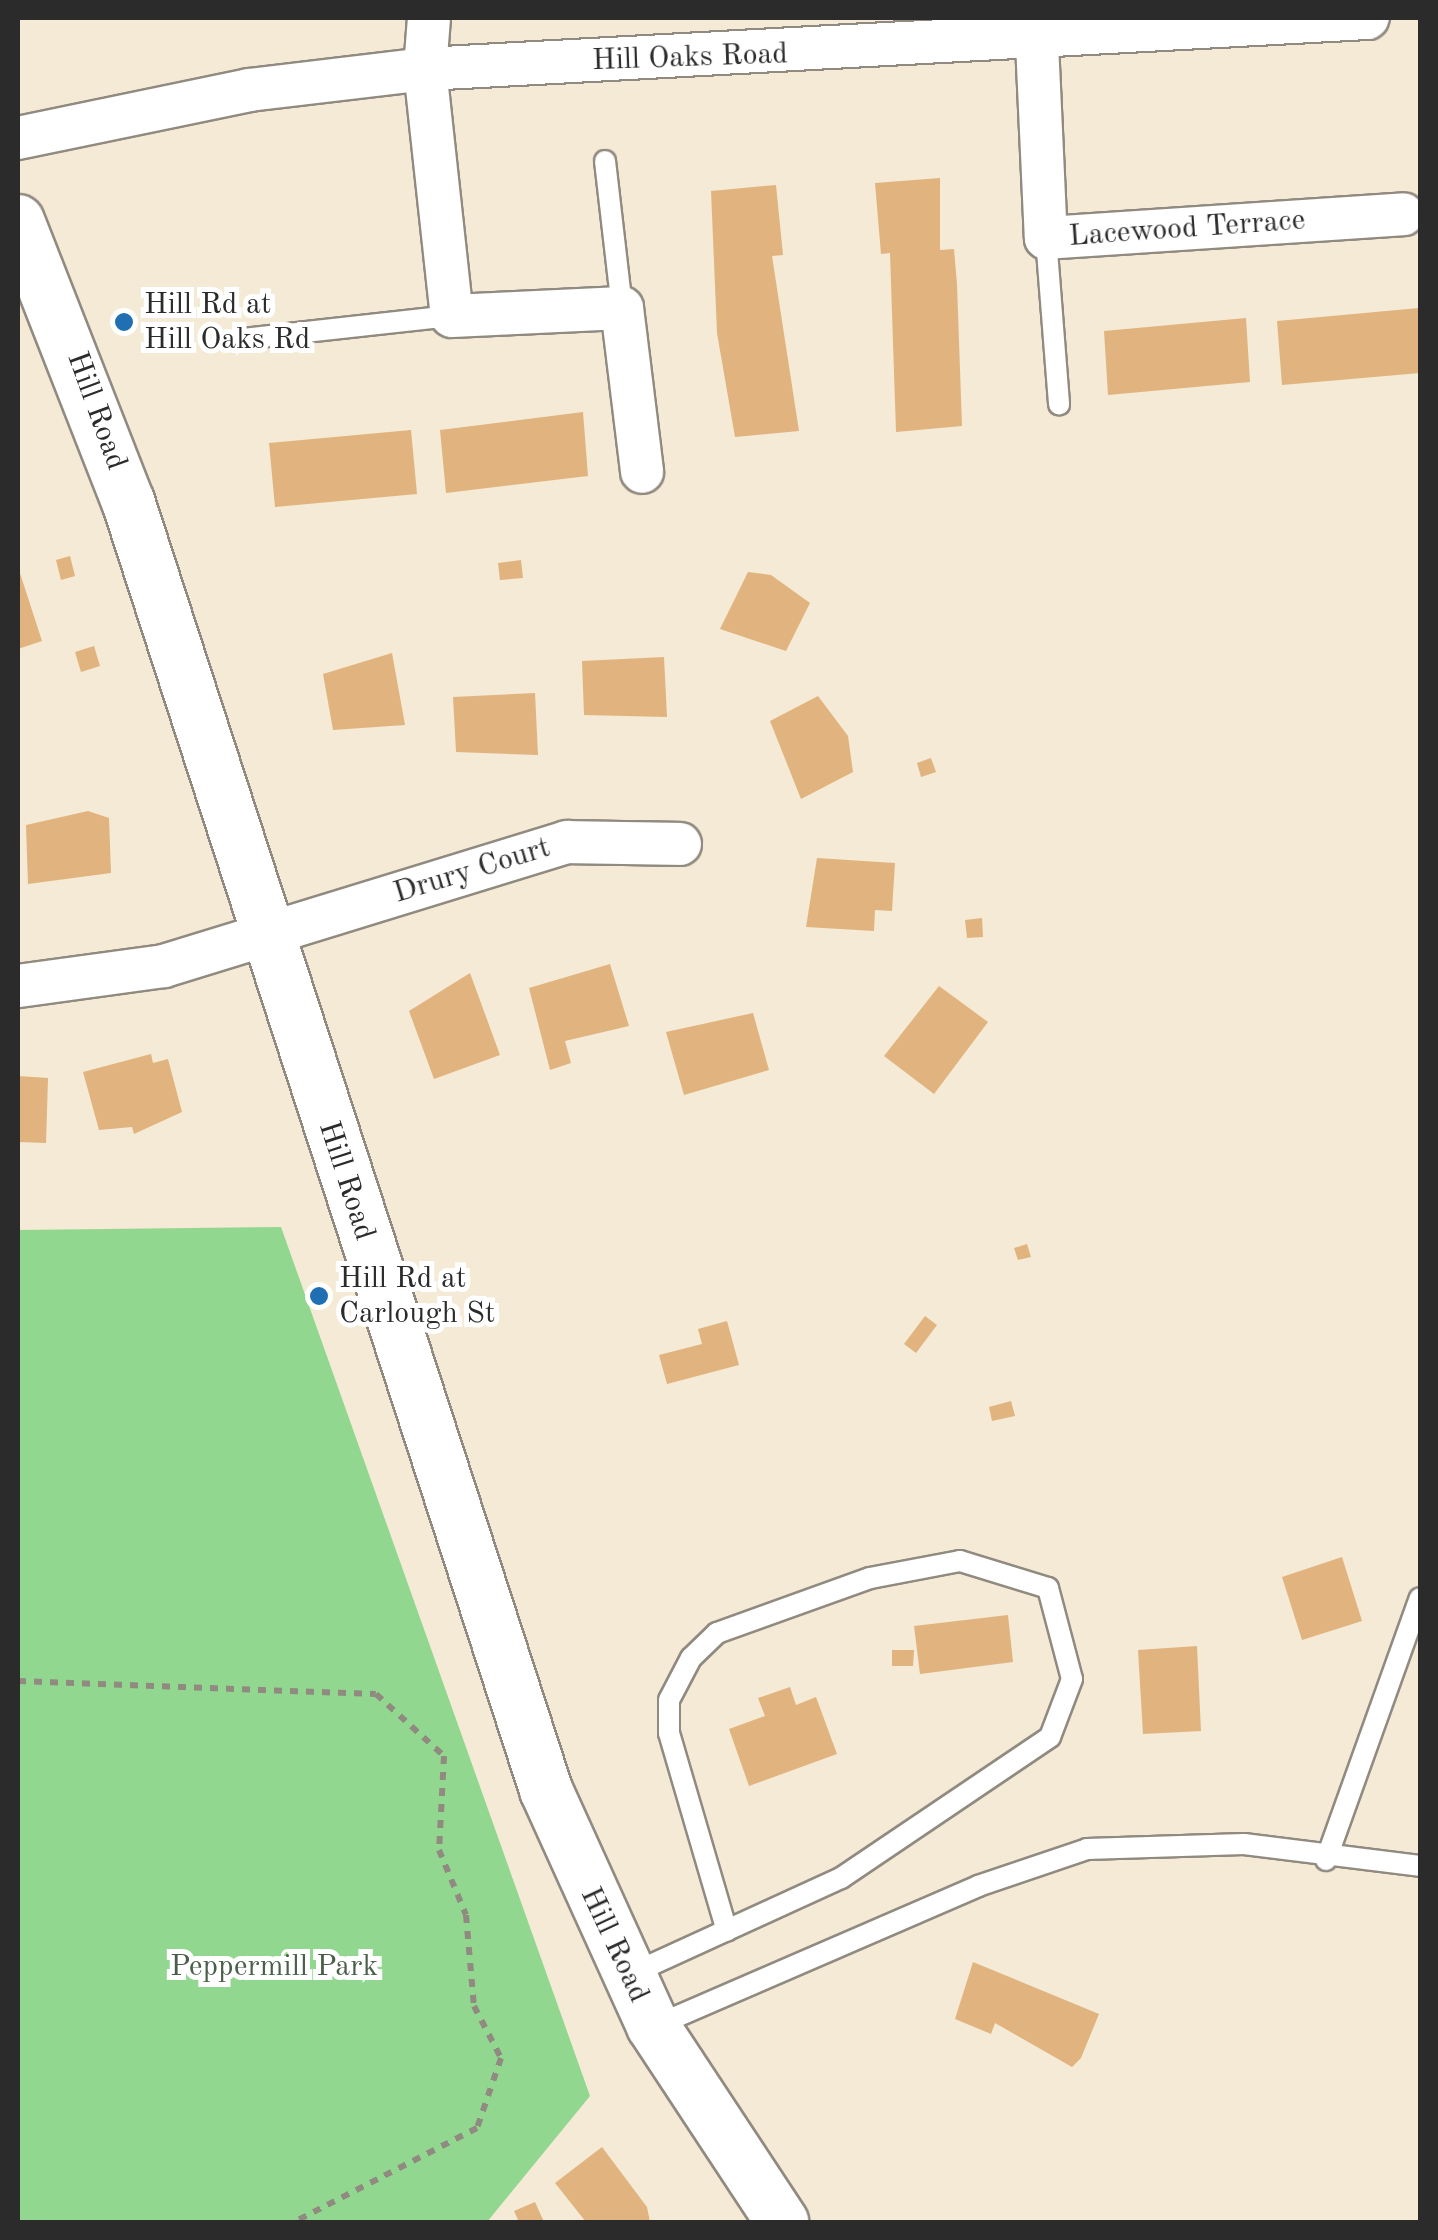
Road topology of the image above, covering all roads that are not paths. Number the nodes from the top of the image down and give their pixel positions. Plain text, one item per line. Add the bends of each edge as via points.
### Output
1 (429, 18) edge
2 (1368, 18) edge
3 (1037, 42) junction
4 (426, 69) junction
5 (18, 138) edge
6 (605, 162) dead end
7 (1403, 214) dead end
8 (18, 221) edge
9 (1046, 238) junction
10 (622, 308) junction
11 (452, 316) junction
12 (242, 339) dead end
13 (1059, 404) dead end
14 (642, 472) dead end
15 (680, 844) dead end
16 (268, 936) junction
17 (18, 986) edge
18 (1420, 1598) edge
19 (1326, 1860) junction
20 (1420, 1866) edge
21 (726, 1931) junction
22 (628, 1976) junction
23 (653, 2026) junction
24 (782, 2222) edge

1 - 4 street
2 - 3 street, Hill Oaks Road
3 - 4 street, Hill Oaks Road
3 - 9 street, Lacewood Terrace
4 - 5 street, Hill Oaks Road via 248,90
4 - 11 street
6 - 10 lane
7 - 9 street, Lacewood Terrace
8 - 16 street, Hill Road via 79,360
9 - 13 lane
10 - 11 street
10 - 14 street
11 - 12 lane
15 - 16 street, Drury Court via 567,842
16 - 17 street, Drury Court via 94,982
16 - 22 street, Hill Road via 499,1660
18 - 19 lane
19 - 20 lane
19 - 23 lane via 1147,1840 1056,1855
21 - 21 lane via 906,1840 1050,1737 1072,1679 1048,1588 960,1561 870,1578 732,1627 691,1658 669,1700 669,1733
21 - 22 lane
22 - 23 street, Hill Road
23 - 24 street, Hill Road

